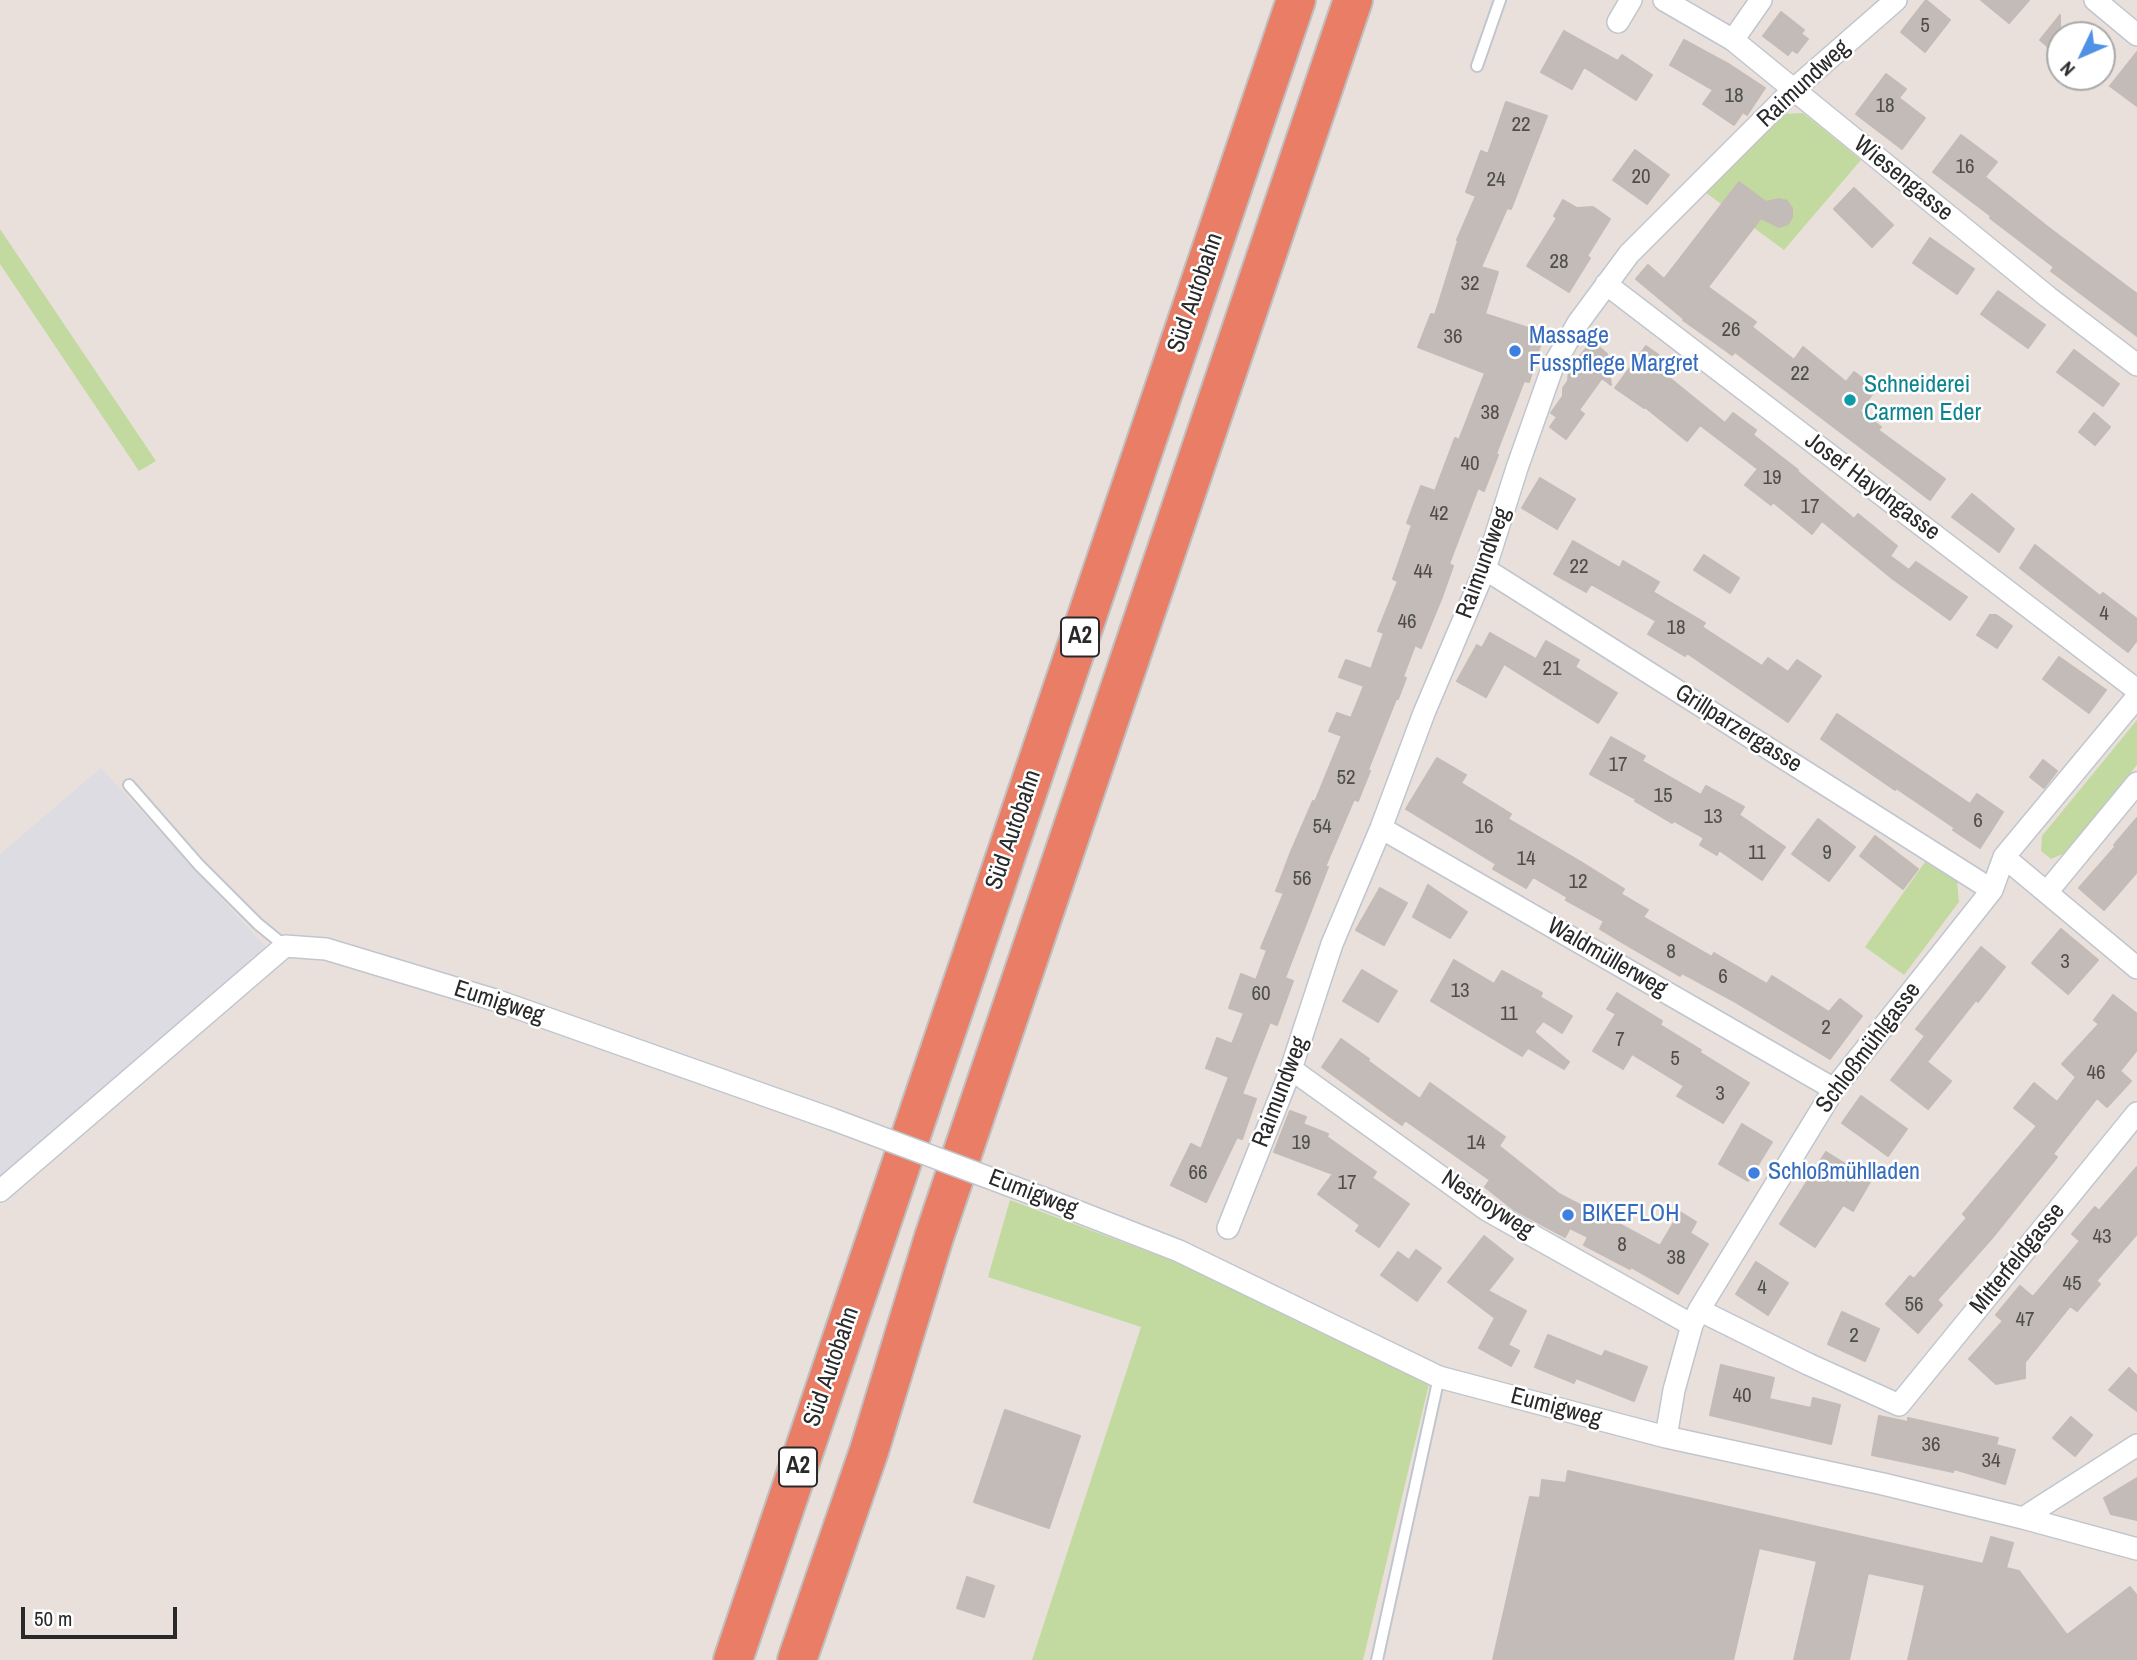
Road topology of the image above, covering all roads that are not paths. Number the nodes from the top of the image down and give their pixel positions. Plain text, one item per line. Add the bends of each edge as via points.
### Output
1 (1296, 0) edge
2 (1353, 0) edge
3 (1500, 0) edge
4 (1631, 0) edge
5 (1664, 0) edge
6 (1761, 0) edge
7 (1896, 0) edge
8 (2095, 0) edge
9 (1618, 22) dead end
10 (2137, 35) edge
11 (1733, 40) junction
12 (1476, 66) dead end
13 (1793, 90) junction
14 (1606, 284) junction
15 (2137, 365) edge
16 (1485, 569) junction
17 (2137, 690) edge
18 (2137, 697) edge
19 (2137, 783) edge
20 (129, 785) dead end
21 (1381, 828) junction
22 (2004, 857) junction
23 (1992, 890) junction
24 (2047, 892) junction
25 (285, 946) junction
26 (2137, 968) edge
27 (1291, 1069) junction
28 (1833, 1089) junction
29 (2137, 1113) edge
30 (0, 1191) edge
31 (1228, 1227) dead end
32 (1696, 1318) junction
33 (1439, 1377) junction
34 (1899, 1405) joint
35 (1666, 1437) junction
36 (2137, 1445) edge
37 (2024, 1518) junction
38 (2137, 1549) edge
39 (733, 1660) edge
40 (797, 1660) edge
41 (1377, 1660) edge

1 - 39 highway, Süd Autobahn / A2
2 - 40 highway, A2 via 938,1224 869,1451
3 - 12 lane
4 - 9 street
5 - 11 street, Wiesengasse
6 - 11 street
7 - 13 street, Raimundweg
8 - 10 street
11 - 13 street, Wiesengasse
13 - 14 street, Raimundweg via 1629,254
13 - 15 street, Wiesengasse
14 - 16 street, Raimundweg via 1553,366
14 - 17 street, Josef Haydngasse
16 - 21 street, Raimundweg via 1423,713
16 - 23 street, Grillparzergasse
18 - 22 street, Schloßmühlgasse
19 - 24 street
20 - 25 lane via 199,865
21 - 27 street, Raimundweg via 1332,944
21 - 28 street, Waldmüllerweg
22 - 23 street, Schloßmühlgasse
22 - 24 street
23 - 28 street, Schloßmühlgasse
24 - 26 street
25 - 30 street
25 - 33 street, Eumigweg, bridge via 326,949 495,1000 832,1119 1179,1251
27 - 31 street, Raimundweg
27 - 32 street, Nestroyweg via 1486,1210
28 - 32 street, Schloßmühlgasse
29 - 34 street, Mitterfeldgasse
32 - 34 street, Nestroyweg
32 - 35 street, Schloßmühlgasse via 1674,1390
33 - 35 street, Eumigweg
33 - 41 lane
35 - 37 street, Eumigweg
36 - 37 street
37 - 38 street, Eumigweg

